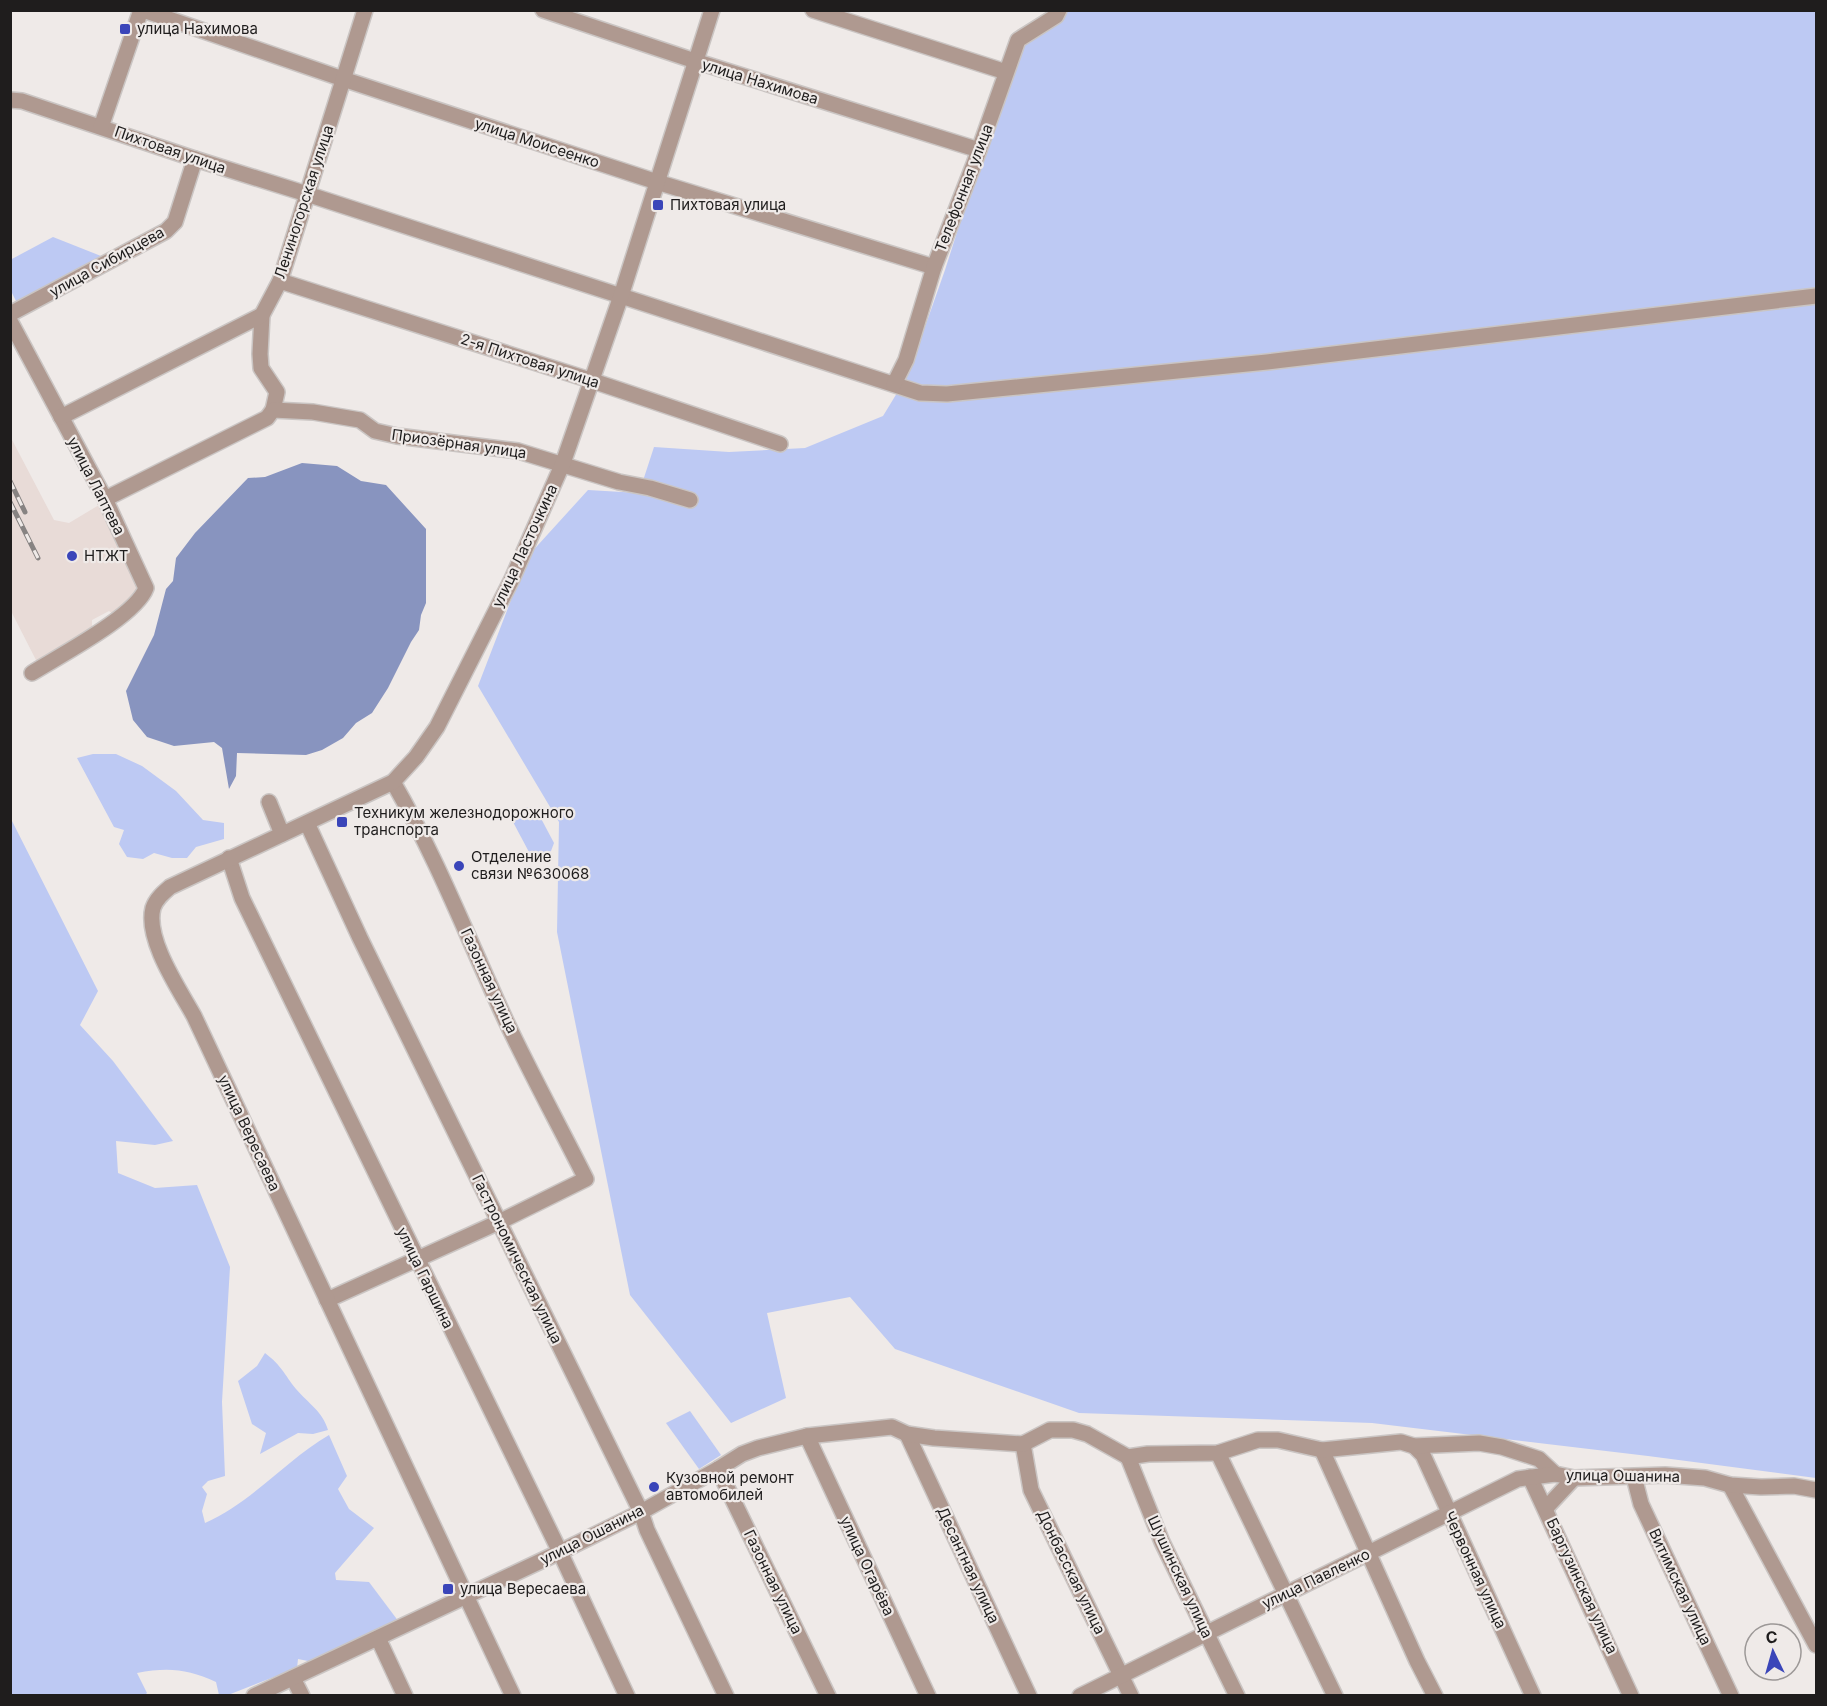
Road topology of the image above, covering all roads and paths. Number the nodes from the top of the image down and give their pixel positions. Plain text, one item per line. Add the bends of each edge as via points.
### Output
1 (142, 10) edge
2 (365, 10) edge
3 (543, 10) edge
4 (712, 10) edge
5 (813, 10) edge
6 (1059, 10) edge
7 (695, 62) junction
8 (1006, 72) junction
9 (343, 79) junction
10 (10, 100) edge
11 (101, 126) junction
12 (979, 150) junction
13 (195, 159) junction
14 (657, 182) junction
15 (307, 194) junction
16 (934, 267) junction
17 (280, 281) junction
18 (621, 296) junction
19 (1816, 296) edge
20 (10, 314) edge
21 (262, 315) junction
22 (10, 321) edge
23 (593, 381) junction
24 (894, 384) junction
25 (273, 410) junction
26 (61, 417) junction
27 (780, 444) dead end
28 (563, 463) junction
29 (105, 500) junction
30 (690, 500) dead end
31 (32, 673) dead end
32 (393, 782) junction
33 (269, 802) dead end
34 (307, 823) junction
35 (282, 834) junction
36 (229, 858) junction
37 (152, 930) joint
38 (499, 1222) junction
39 (416, 1259) junction
40 (327, 1300) junction
41 (907, 1434) junction
42 (807, 1436) junction
43 (1023, 1444) junction
44 (1414, 1446) junction
45 (1322, 1450) junction
46 (1218, 1453) junction
47 (1128, 1457) junction
48 (718, 1469) junction
49 (1555, 1474) junction
50 (1530, 1477) junction
51 (1634, 1477) junction
52 (1574, 1478) junction
53 (1730, 1485) junction
54 (1816, 1490) edge
55 (1546, 1508) junction
56 (641, 1512) junction
57 (1448, 1513) junction
58 (560, 1552) junction
59 (1368, 1554) junction
60 (1286, 1593) junction
61 (466, 1597) junction
62 (1207, 1634) junction
63 (378, 1638) junction
64 (1816, 1645) edge
65 (1121, 1675) junction
66 (293, 1678) junction
67 (254, 1695) edge
68 (302, 1695) edge
69 (405, 1695) edge
70 (513, 1695) edge
71 (627, 1695) edge
72 (726, 1695) edge
73 (828, 1695) edge
74 (928, 1695) edge
75 (1029, 1695) edge
76 (1080, 1695) edge
77 (1131, 1695) edge
78 (1237, 1695) edge
79 (1335, 1695) edge
80 (1435, 1695) edge
81 (1533, 1695) edge
82 (1631, 1695) edge
83 (1731, 1695) edge

1 - 9 street, улица Моисеенко
1 - 11 street
2 - 9 street, Лениногорская улица
3 - 7 street, улица Нахимова
4 - 7 street, улица Ласточкина
5 - 8 street
6 - 8 street, Телефонная улица via 1056,16 1018,40
7 - 12 street, улица Нахимова
7 - 14 street, улица Ласточкина
8 - 12 street, Телефонная улица
9 - 14 street, улица Моисеенко
9 - 15 street, Лениногорская улица
10 - 11 street, Пихтовая улица
11 - 13 street, Пихтовая улица
12 - 16 street, Телефонная улица
13 - 15 street, Пихтовая улица
13 - 20 street, улица Сибирцева via 175,222 166,231
14 - 16 street, улица Моисеенко
14 - 18 street, улица Ласточкина
15 - 17 street, Лениногорская улица
15 - 18 street, Пихтовая улица
16 - 24 street, Телефонная улица via 906,360
17 - 21 street, Лениногорская улица
17 - 23 street, 2-я Пихтовая улица
18 - 23 street, улица Ласточкина
18 - 24 street, Пихтовая улица
19 - 24 street, Пихтовая улица via 1268,362 947,394 920,393
21 - 25 street via 260,361 277,392
21 - 26 street
22 - 26 street, улица Лаптева
23 - 27 street, 2-я Пихтовая улица
23 - 28 street, улица Ласточкина
25 - 28 street, Приозёрная улица via 360,420 375,431 397,436 518,451
25 - 29 street via 267,418
26 - 29 street, улица Лаптева
28 - 30 street, Приозёрная улица
28 - 32 street, улица Ласточкина via 512,579 437,727
29 - 31 street, улица Лаптева via 146,588 126,614
32 - 34 street, улица Ласточкина
32 - 38 street, Газонная улица via 586,1179
33 - 35 street
34 - 35 street, улица Ласточкина
34 - 38 street, Гастрономическая улица
35 - 36 street, улица Ласточкина
36 - 37 street, улица Ласточкина via 170,886 159,896 153,909
36 - 39 street, улица Гаршина via 242,898
37 - 40 street, улица Вересаева
38 - 39 street
38 - 56 street, Гастрономическая улица
39 - 40 street
39 - 58 street, улица Гаршина
40 - 61 street, улица Вересаева
41 - 42 street, улица Ошанина via 892,1427
41 - 43 street, улица Ошанина
41 - 75 street, Десантная улица
42 - 48 street, улица Ошанина via 758,1448
42 - 74 street, улица Огарёва
43 - 47 street via 1050,1430 1072,1430
43 - 65 street, Донбасская улица via 1031,1491
44 - 45 street, улица Ошанина via 1401,1442
44 - 49 street, улица Ошанина via 1479,1443 1502,1447 1539,1460
44 - 57 street, Червонная улица via 1423,1455
45 - 46 street, улица Ошанина via 1278,1440 1258,1440
45 - 59 street
46 - 47 street, улица Ошанина
46 - 60 street
47 - 62 street, Шушинская улица via 1162,1542
48 - 56 street, улица Ошанина
48 - 73 street, Газонная улица
49 - 50 street, улица Павленко
49 - 52 street, улица Ошанина
50 - 55 street, Баргузинская улица
50 - 57 street, улица Павленко
51 - 52 street, улица Ошанина
51 - 53 street, улица Ошанина via 1705,1478
51 - 83 street, Витимская улица via 1641,1504
52 - 55 street
53 - 54 street, улица Ошанина
53 - 64 street
55 - 82 street, Баргузинская улица
56 - 58 street, улица Ошанина
56 - 72 street, Гастрономическая улица
57 - 59 street, улица Павленко
57 - 81 street, Червонная улица
58 - 61 street, улица Ошанина
58 - 71 street, улица Гаршина
59 - 60 street, улица Павленко
59 - 80 street
60 - 62 street, улица Павленко
60 - 79 street
61 - 63 street, улица Ошанина
61 - 70 street, улица Вересаева
62 - 65 street, улица Павленко
62 - 78 street, Шушинская улица
63 - 66 street, улица Ошанина
63 - 69 street
65 - 76 street, улица Павленко
65 - 77 street, Донбасская улица
66 - 67 street, улица Ошанина
66 - 68 street

